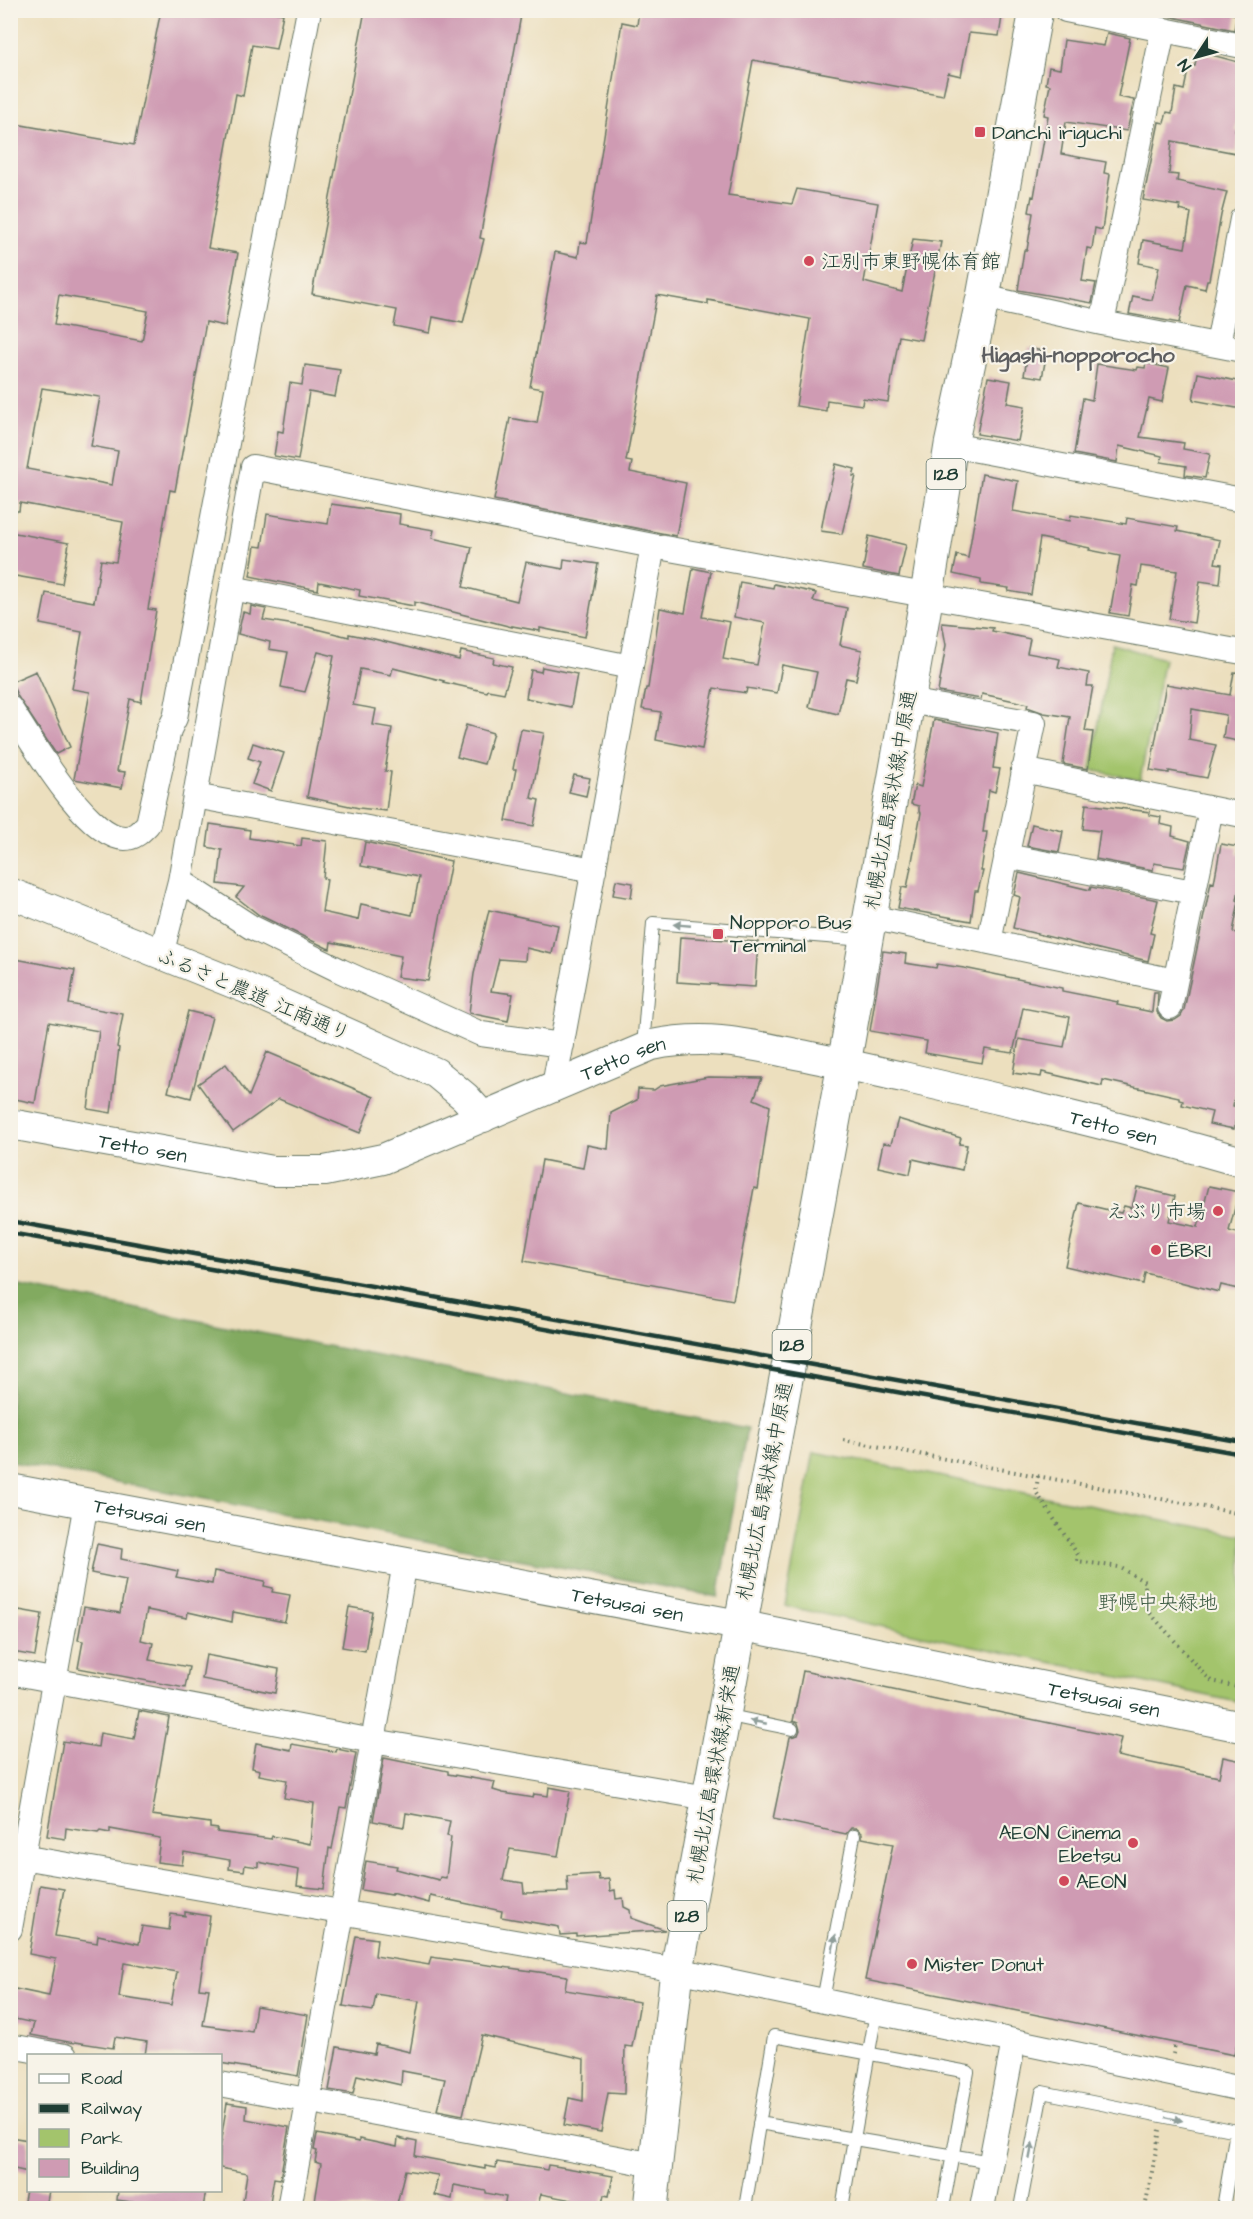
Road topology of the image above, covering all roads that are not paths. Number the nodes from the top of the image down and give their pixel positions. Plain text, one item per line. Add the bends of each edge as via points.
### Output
1 (309, 10) edge
2 (1036, 10) edge
3 (1066, 10) edge
4 (1163, 31) junction
5 (1242, 46) edge
6 (1242, 219) edge
7 (983, 297) junction
8 (1102, 323) junction
9 (1218, 345) junction
10 (1242, 350) edge
11 (951, 445) junction
12 (1242, 500) edge
13 (653, 546) junction
14 (232, 588) junction
15 (927, 594) junction
16 (1242, 652) edge
17 (631, 667) junction
18 (908, 701) junction
19 (10, 708) edge
20 (1023, 770) junction
21 (195, 795) junction
22 (1211, 809) junction
23 (1242, 815) edge
24 (1006, 856) junction
25 (594, 870) junction
26 (180, 881) junction
27 (1193, 892) junction
28 (10, 893) edge
29 (868, 929) junction
30 (989, 942) junction
31 (161, 955) junction
32 (1175, 981) junction
33 (1170, 1007) dead end
34 (562, 1045) junction
35 (643, 1049) junction
36 (844, 1064) junction
37 (554, 1086) junction
38 (483, 1117) junction
39 (10, 1124) edge
40 (1242, 1162) edge
41 (10, 1489) edge
42 (86, 1503) junction
43 (405, 1563) junction
44 (739, 1626) junction
45 (10, 1672) edge
46 (55, 1679) junction
47 (723, 1715) junction
48 (1242, 1727) edge
49 (792, 1729) dead end
50 (373, 1740) junction
51 (708, 1798) junction
52 (854, 1836) dead end
53 (17, 1856) edge
54 (342, 1911) junction
55 (10, 1929) edge
56 (677, 1970) junction
57 (823, 2000) junction
58 (876, 2012) junction
59 (1014, 2041) junction
60 (10, 2046) edge
61 (868, 2053) junction
62 (59, 2054) edge
63 (222, 2084) edge
64 (1242, 2089) edge
65 (308, 2100) junction
66 (759, 2123) junction
67 (854, 2139) junction
68 (953, 2156) junction
69 (991, 2162) junction
70 (656, 2165) junction
71 (289, 2208) edge
72 (651, 2208) edge
73 (745, 2208) edge
74 (842, 2208) edge
75 (943, 2208) edge
76 (982, 2208) edge
77 (1020, 2208) edge
78 (1223, 2208) edge

1 - 19 street via 175,718 148,825 138,835 124,838 88,819 52,773
2 - 7 main road, 札幌北広島環状線;中原通 / 128
3 - 4 street
4 - 5 street
4 - 8 street
6 - 9 street
7 - 8 street
7 - 11 main road, 札幌北広島環状線;中原通 / 128
8 - 9 street
9 - 10 street
11 - 12 street
11 - 15 main road, 札幌北広島環状線;中原通 / 128
13 - 14 street via 253,467
13 - 15 street
13 - 17 street
14 - 17 street
14 - 21 street
15 - 16 street
15 - 18 main road, 札幌北広島環状線;中原通 / 128
17 - 25 street
18 - 20 street via 1034,723
18 - 29 main road, 札幌北広島環状線;中原通 / 128
20 - 22 street
20 - 24 street
21 - 25 street
21 - 26 street
22 - 23 street
22 - 27 street
24 - 27 street
24 - 30 street
25 - 34 street
26 - 31 street
26 - 34 street via 250,927 481,1034
27 - 32 street
28 - 31 street, ふるさと農道 江南通り
29 - 30 street
29 -> 35 lane via 653,923
29 - 36 main road, 札幌北広島環状線;中原通 / 128
30 - 32 street
31 - 38 street, ふるさと農道 江南通り via 246,988 436,1073
32 - 33 street
34 - 37 street
35 - 36 street, Tetto sen via 679,1040 738,1041
35 - 37 street, Tetto sen
36 - 40 street, Tetto sen via 1061,1113
36 - 44 main road, 札幌北広島環状線;中原通 / 128
37 - 38 street, Tetto sen
38 - 39 street, Tetto sen via 383,1159 354,1167 300,1172 273,1171
41 - 42 street, Tetsusai sen
42 - 43 street, Tetsusai sen
42 - 46 street
43 - 44 street, Tetsusai sen
43 - 50 street
44 - 47 main road, 札幌北広島環状線;新栄通 / 128
44 - 48 street, Tetsusai sen
45 - 46 street
46 - 50 street
46 - 53 street
49 -> 47 lane
47 - 51 main road, 札幌北広島環状線;新栄通 / 128
50 - 51 street
50 - 54 street
51 - 56 main road, 札幌北広島環状線;新栄通 / 128
57 -> 52 lane
53 - 54 street
53 - 55 street
54 - 56 street
54 - 65 street
56 - 57 street
56 - 70 main road, 札幌北広島環状線;新栄通 / 128
57 - 58 street
58 - 59 street
58 - 61 lane
59 - 64 street
59 - 69 street
60 - 62 street
61 - 66 lane via 774,2036
61 - 67 lane
61 - 68 lane via 968,2072
63 - 65 street
65 - 70 street
65 - 71 street
66 - 67 lane
66 - 73 lane
67 - 68 lane
67 - 74 lane
68 - 69 lane
68 - 75 lane
69 - 76 street
70 - 72 main road, 札幌北広島環状線;新栄通 / 128
77 -> 78 lane via 1042,2092 1236,2131

